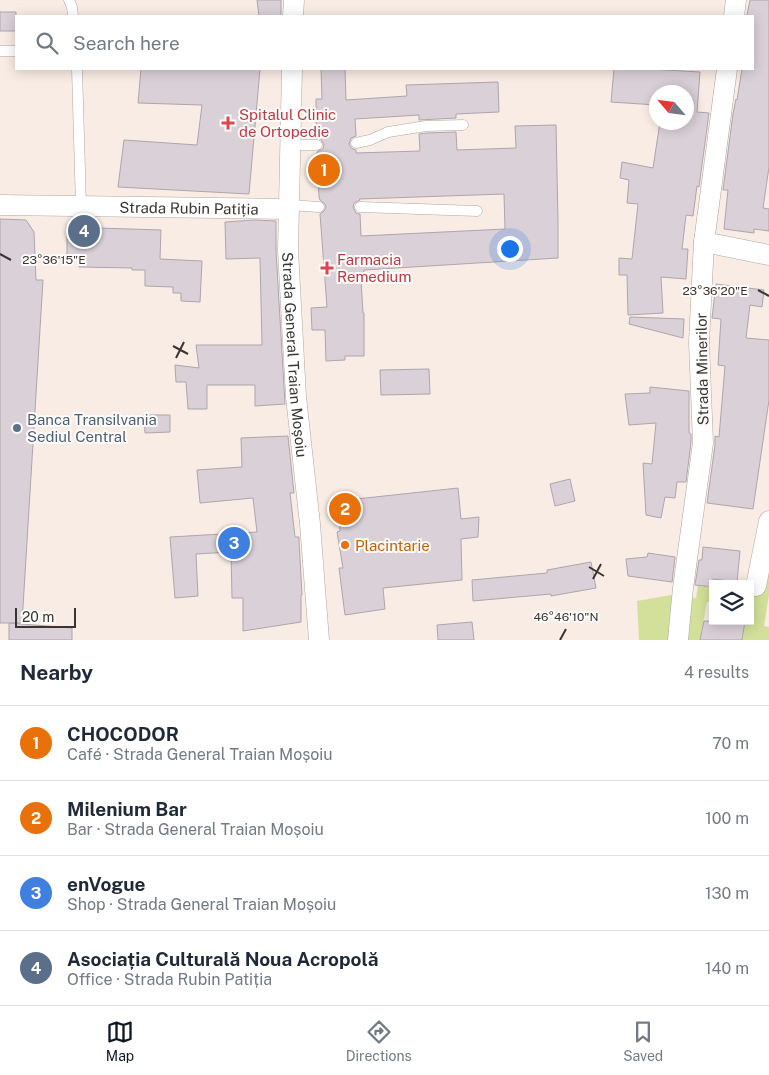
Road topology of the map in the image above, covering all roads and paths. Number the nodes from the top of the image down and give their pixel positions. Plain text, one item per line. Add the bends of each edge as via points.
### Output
1 (69, 0) edge
2 (294, 0) edge
3 (736, 0) edge
4 (73, 15) edge
5 (293, 15) edge
6 (734, 15) edge
7 (15, 51) edge
8 (0, 52) edge
9 (77, 70) edge
10 (292, 70) edge
11 (727, 70) edge
12 (462, 125) dead end
13 (356, 143) dead end
14 (290, 145) junction
15 (317, 145) dead end
16 (0, 205) edge
17 (81, 206) junction
18 (289, 207) junction
19 (319, 207) dead end
20 (360, 207) dead end
21 (477, 211) dead end
22 (704, 242) junction
23 (769, 255) edge
24 (769, 521) edge
25 (756, 586) dead end
26 (319, 640) edge
27 (678, 640) edge

1 - 4 lane
2 - 5 street
3 - 6 street
7 - 8 lane
9 - 17 lane
10 - 14 street, Strada General Traian Moșoiu
11 - 22 street, Strada Minerilor
12 - 13 lane via 388,132
14 - 15 lane
14 - 18 street, Strada General Traian Moșoiu
16 - 17 street, Strada Rubin Patiția
17 - 18 street, Strada Rubin Patiția
18 - 19 lane
18 - 26 street, Strada General Traian Moșoiu via 288,250 296,397
20 - 21 lane
22 - 23 street
22 - 27 street, Strada Minerilor via 699,342 703,444
24 - 25 street

